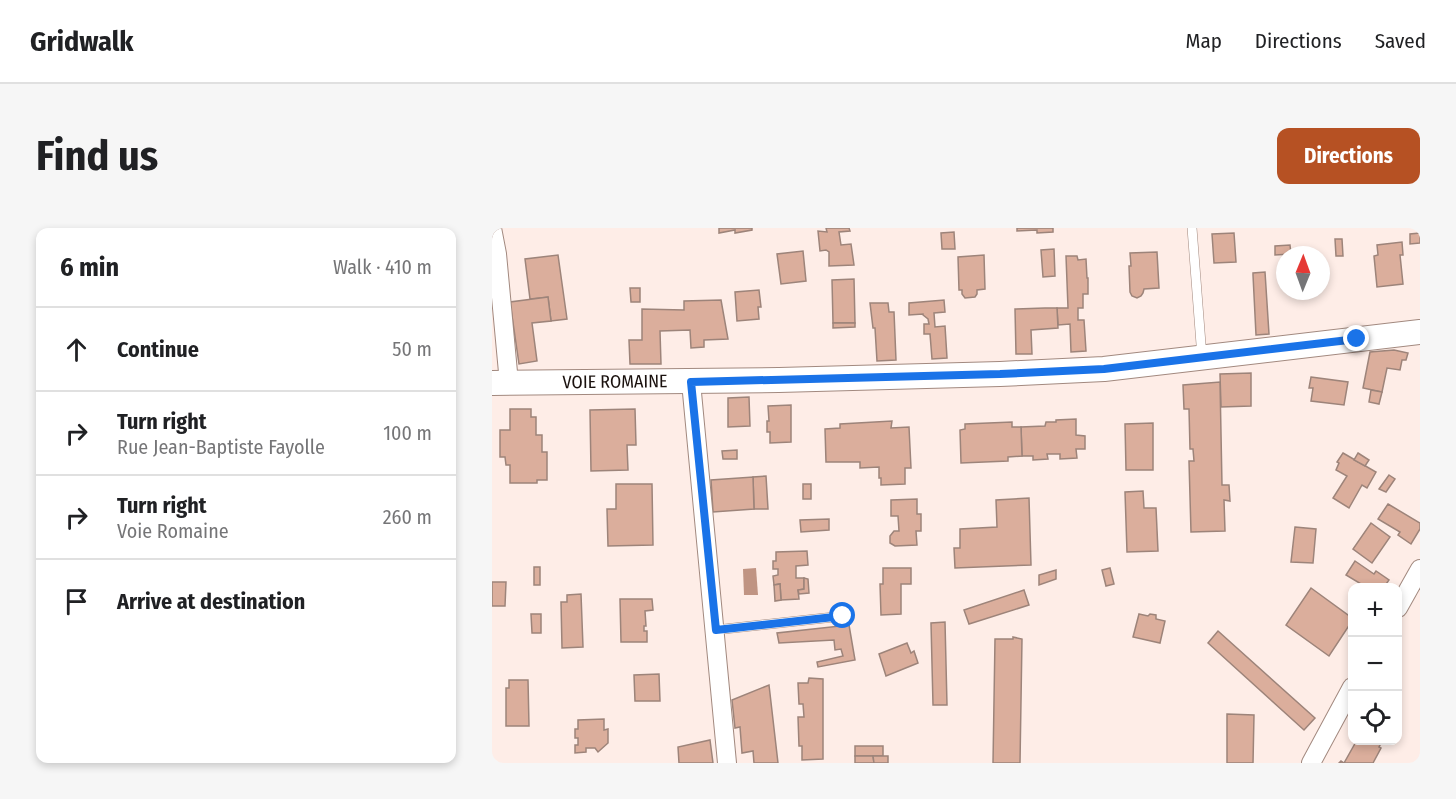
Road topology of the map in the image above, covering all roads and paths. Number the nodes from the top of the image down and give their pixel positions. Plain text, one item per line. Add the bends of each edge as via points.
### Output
1 (492, 228) edge
2 (1192, 228) edge
3 (1420, 332) edge
4 (1203, 357) junction
5 (691, 382) junction
6 (500, 383) edge
7 (1420, 569) edge
8 (1402, 601) edge
9 (843, 616) dead end
10 (716, 630) junction
11 (1351, 691) edge
12 (727, 763) edge
13 (1311, 763) edge

1 - 6 street via 497,254
2 - 4 lane
3 - 4 street, VOIE ROMAINE
4 - 5 street, VOIE ROMAINE via 1104,369 1007,374
5 - 6 street, VOIE ROMAINE
5 - 10 street
7 - 8 street
9 - 10 lane
10 - 12 street
11 - 13 street

